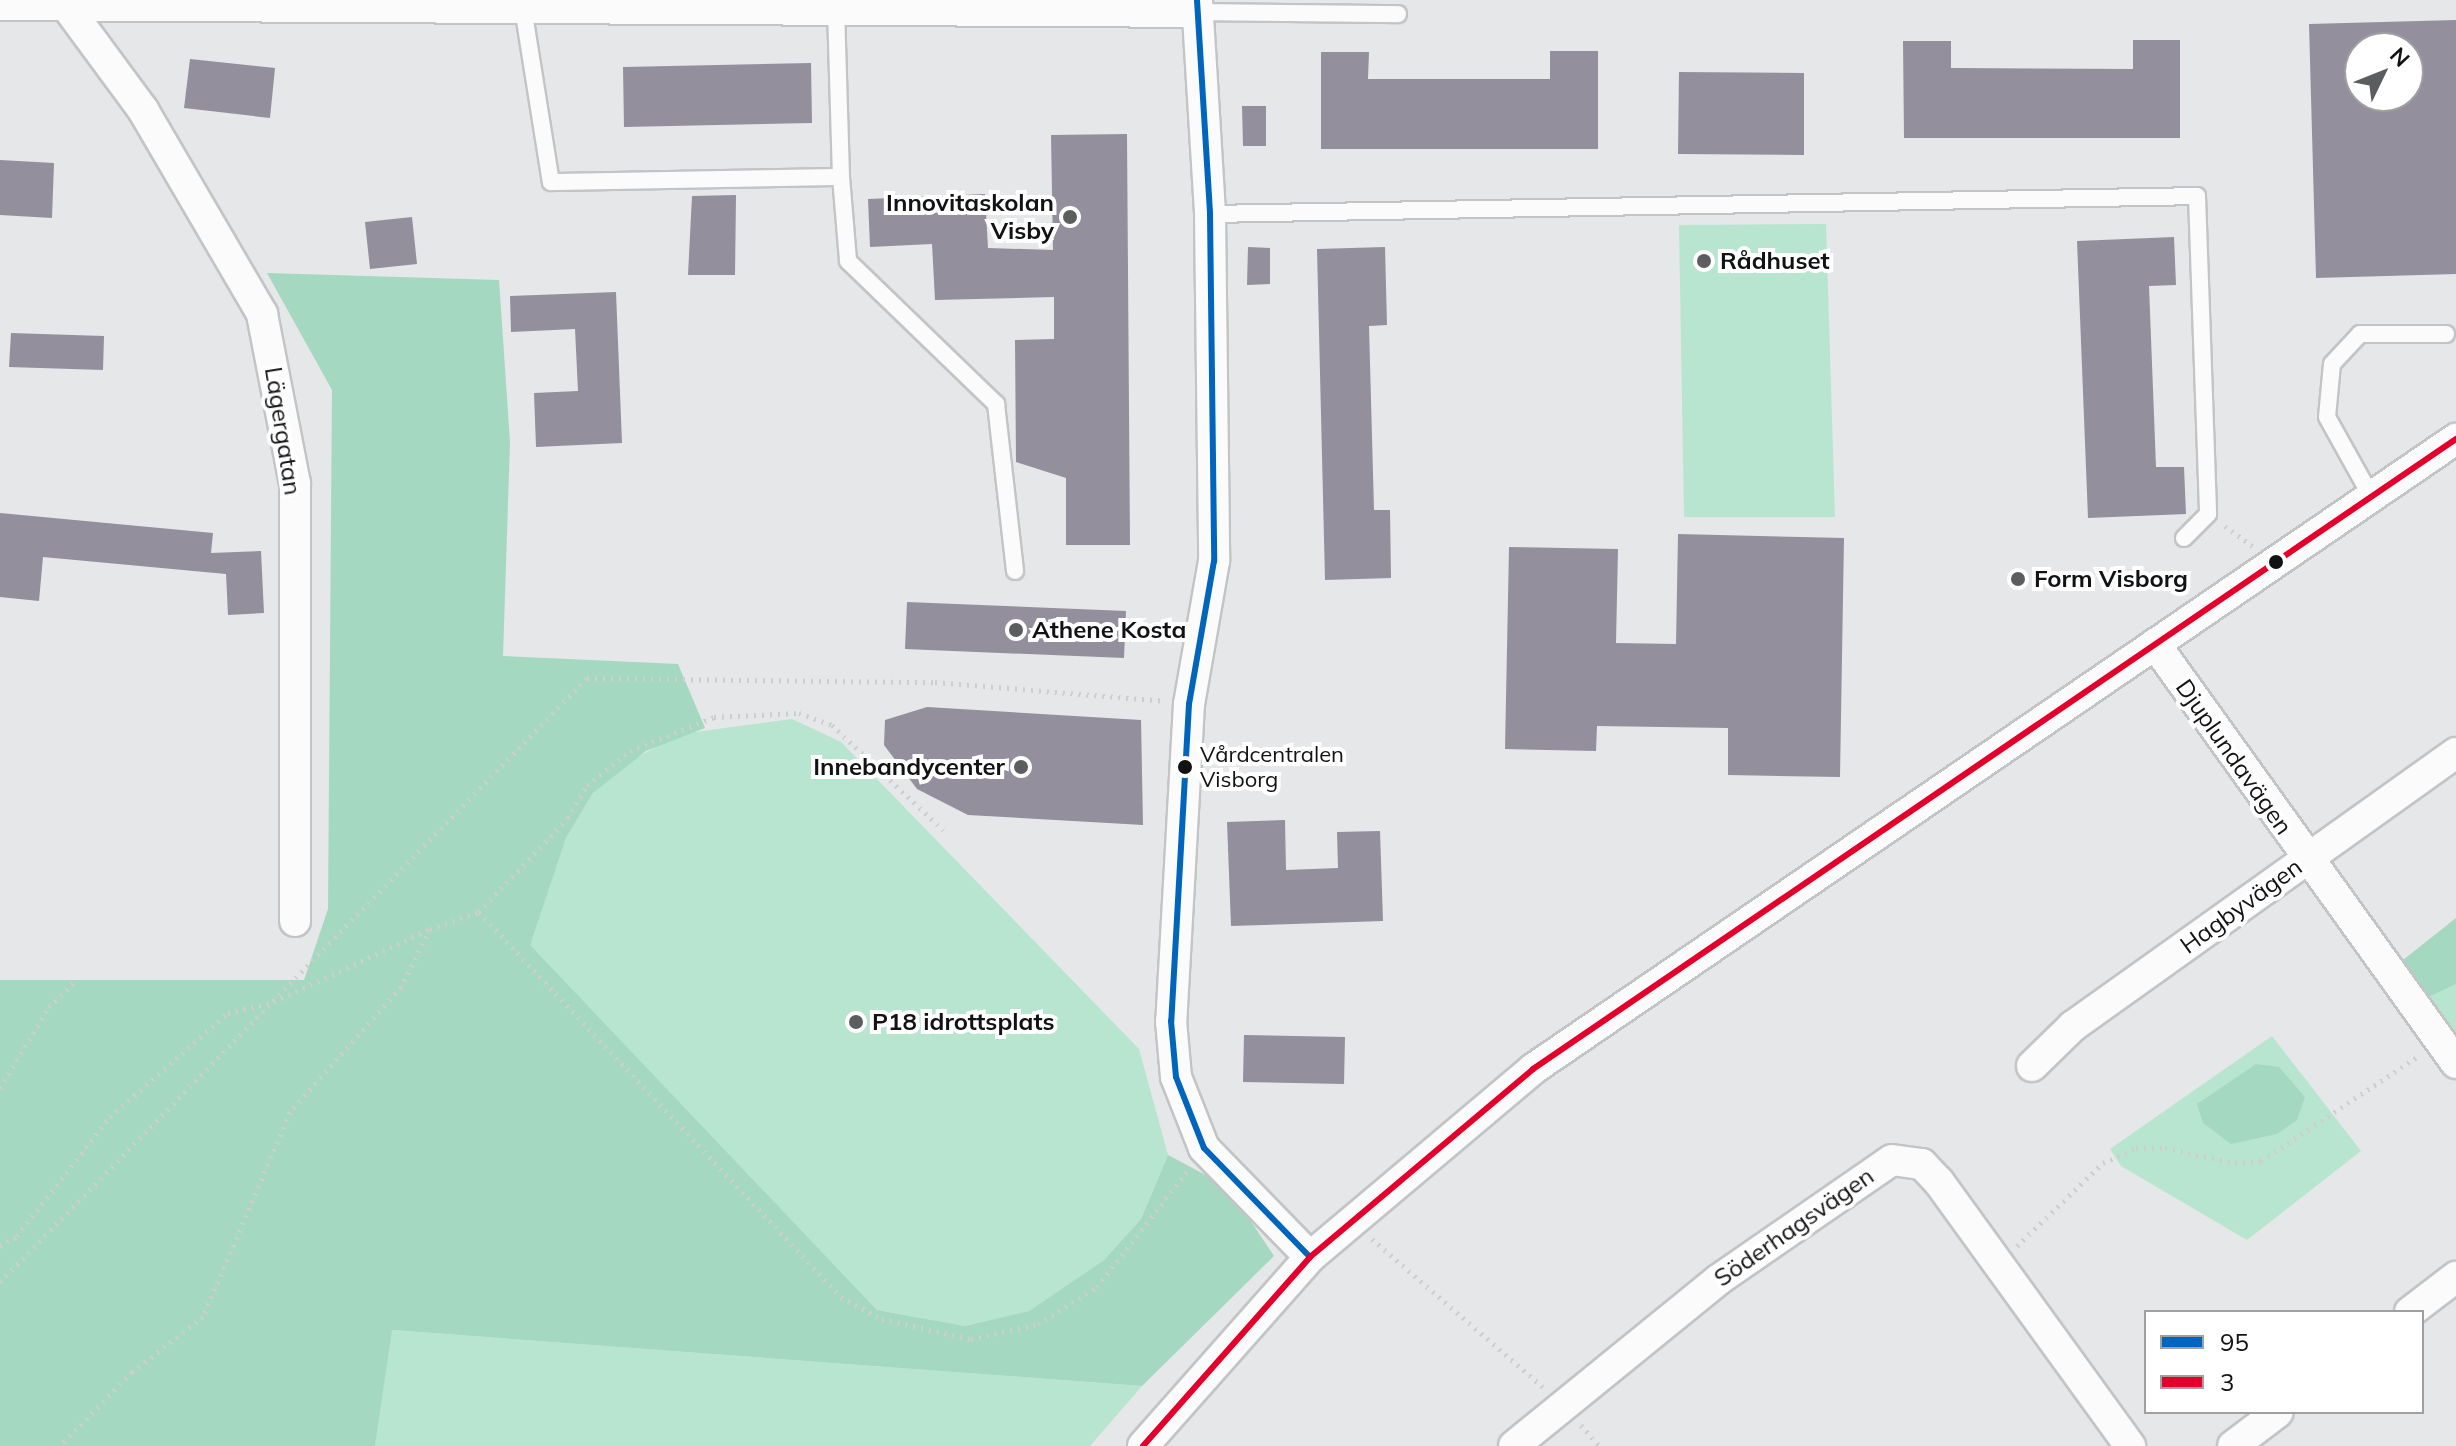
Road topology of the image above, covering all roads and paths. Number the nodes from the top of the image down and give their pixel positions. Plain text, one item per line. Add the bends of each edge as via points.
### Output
1 (64, 3) edge
2 (328, 4) edge
3 (0, 5) edge
4 (1198, 6) edge
5 (523, 8) junction
6 (836, 10) junction
7 (1398, 14) dead end
8 (841, 177) junction
9 (1210, 214) junction
10 (2446, 334) dead end
11 (2456, 439) edge
12 (2371, 496) junction
13 (2208, 514) junction
14 (2184, 538) dead end
15 (2276, 562) junction
16 (1015, 571) dead end
17 (2155, 644) junction
18 (1189, 704) junction
19 (2456, 753) edge
20 (943, 830) dead end
21 (2307, 859) junction
22 (479, 912) junction
23 (295, 921) dead end
24 (430, 929) junction
25 (77, 980) dead end
26 (274, 1002) junction
27 (2448, 1052) edge
28 (2032, 1066) dead end
29 (0, 1088) edge
30 (1204, 1148) junction
31 (1350, 1219) junction
32 (0, 1246) edge
33 (1310, 1257) junction
34 (1999, 1263) junction
35 (2456, 1277) edge
36 (0, 1282) edge
37 (2413, 1310) edge
38 (1563, 1404) junction
39 (2275, 1414) edge
40 (60, 1446) edge
41 (1143, 1446) edge
42 (1514, 1446) edge
43 (1599, 1446) edge
44 (2130, 1446) edge
45 (2233, 1446) edge

1 - 2 street
1 - 3 street
1 - 23 street, Lägergatan via 143,110 262,314 295,483
2 - 5 street
4 - 6 street
4 - 7 lane
4 - 9 street
5 - 6 street
5 - 8 lane via 551,182
6 - 8 lane
8 - 16 lane via 848,261 996,404
9 - 13 lane via 2197,196
9 - 18 street via 1214,561
10 - 12 lane via 2360,334 2332,364 2327,417
11 - 12 street
12 - 15 street
13 - 14 lane
13 - 15 path
15 - 17 street
17 - 21 street, Djuplundavägen
17 - 31 street via 1627,1001
18 - 26 path via 935,682 587,678
18 - 30 street via 1171,1021 1176,1077
19 - 21 street, Hagbyvägen
20 - 22 path via 832,725 799,713 714,717 665,733 587,785 568,818
21 - 27 street, Djuplundavägen
21 - 28 street, Hagbyvägen via 2073,1026
22 - 24 path
22 - 30 path via 841,1297 882,1319 971,1339 1038,1324 1097,1287 1148,1231
24 - 26 path
24 - 40 path via 401,987 290,1112 203,1317 132,1372
25 - 29 path via 49,1007
26 - 32 path via 228,1013 182,1048 110,1117 17,1236
26 - 36 path
27 - 34 path via 2261,1161 2235,1163 2165,1148 2136,1148 2103,1163
30 - 33 street
31 - 33 street
31 - 38 path
33 - 41 street
34 - 38 street, Söderhagsvägen via 1922,1164 1892,1160 1718,1280
34 - 44 street, Söderhagsvägen
35 - 37 street
38 - 42 street, Söderhagsvägen
38 - 43 path
39 - 45 street

